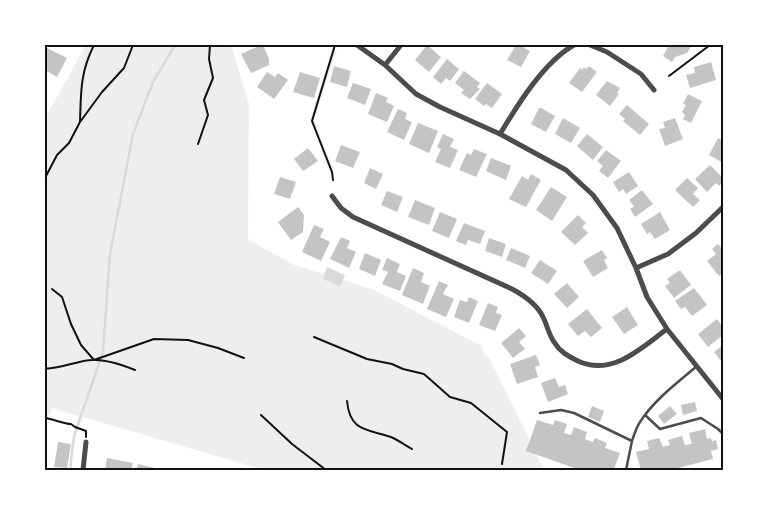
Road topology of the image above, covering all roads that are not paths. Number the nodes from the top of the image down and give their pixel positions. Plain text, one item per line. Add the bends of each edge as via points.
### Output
1 (357, 45) edge
2 (401, 45) edge
3 (574, 45) edge
4 (590, 45) edge
5 (385, 65) junction
6 (654, 90) dead end
7 (500, 134) junction
8 (332, 196) dead end
9 (723, 207) edge
10 (636, 268) junction
11 (667, 329) junction
12 (697, 366) junction
13 (723, 399) edge
14 (540, 413) dead end
15 (645, 415) junction
16 (723, 434) edge
17 (632, 441) junction
18 (86, 442) road end
19 (83, 470) edge
20 (626, 470) edge

1 - 5 street
2 - 5 street
3 - 7 street via 562,52 548,68 519,103
4 - 6 street via 641,74
5 - 7 street via 416,94
7 - 10 street via 566,170 593,195 617,228
8 - 11 street via 352,217 524,296 539,310 561,351 585,364 600,367 614,364
9 - 10 street via 668,254
10 - 11 street via 647,297
11 - 12 street
12 - 13 street
12 - 15 lane
14 - 17 lane via 561,410 574,413
15 - 16 lane via 660,429 701,418
15 - 17 lane
17 - 20 lane
18 - 19 street

